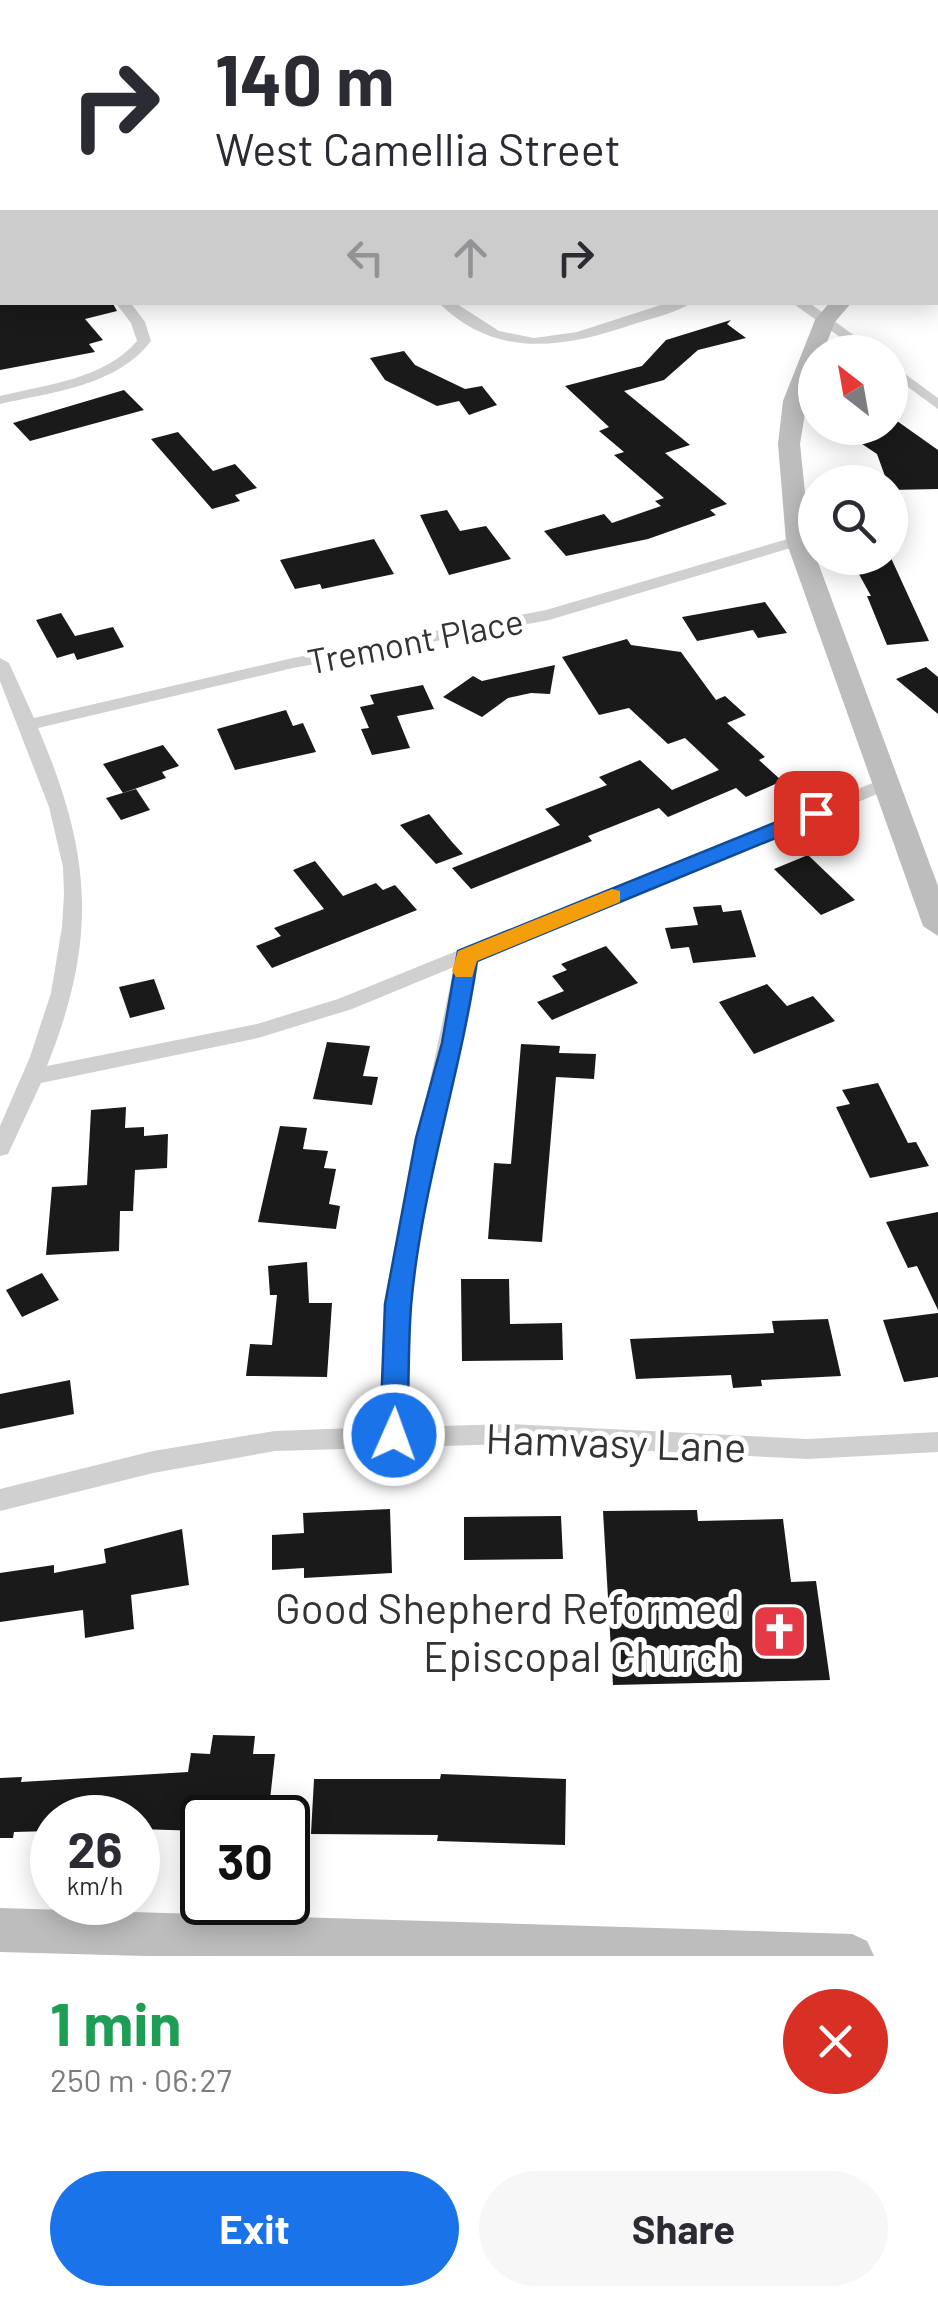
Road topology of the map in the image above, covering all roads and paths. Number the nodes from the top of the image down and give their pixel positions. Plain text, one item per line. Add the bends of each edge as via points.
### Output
1 (124, 305) edge
2 (450, 305) edge
3 (676, 305) edge
4 (834, 311) edge
5 (855, 335) edge
6 (908, 382) edge
7 (0, 400) edge
8 (938, 405) edge
9 (798, 541) joint
10 (810, 575) edge
11 (0, 663) edge
12 (29, 724) junction
13 (886, 784) junction
14 (938, 926) edge
15 (466, 957) junction
16 (37, 1076) junction
17 (0, 1148) edge
18 (394, 1435) junction
19 (938, 1442) edge
20 (0, 1500) edge
21 (0, 1930) edge
22 (852, 1956) edge

1 - 7 street via 144,341 138,352 95,374
2 - 3 street via 488,331 529,341
4 - 5 street
4 - 9 main road via 794,402 789,444
6 - 8 street
9 - 12 street, Tremont Place via 549,615 293,663
10 - 13 main road
11 - 12 street
12 - 16 street via 60,816 74,891 68,956
13 - 14 main road
13 - 15 street
15 - 16 street via 258,1031
15 - 18 street via 398,1304
16 - 17 street
18 - 19 street, Hamvasy Lane via 808,1449
18 - 20 street, Hamvasy Lane via 275,1442 153,1462
21 - 22 main road

